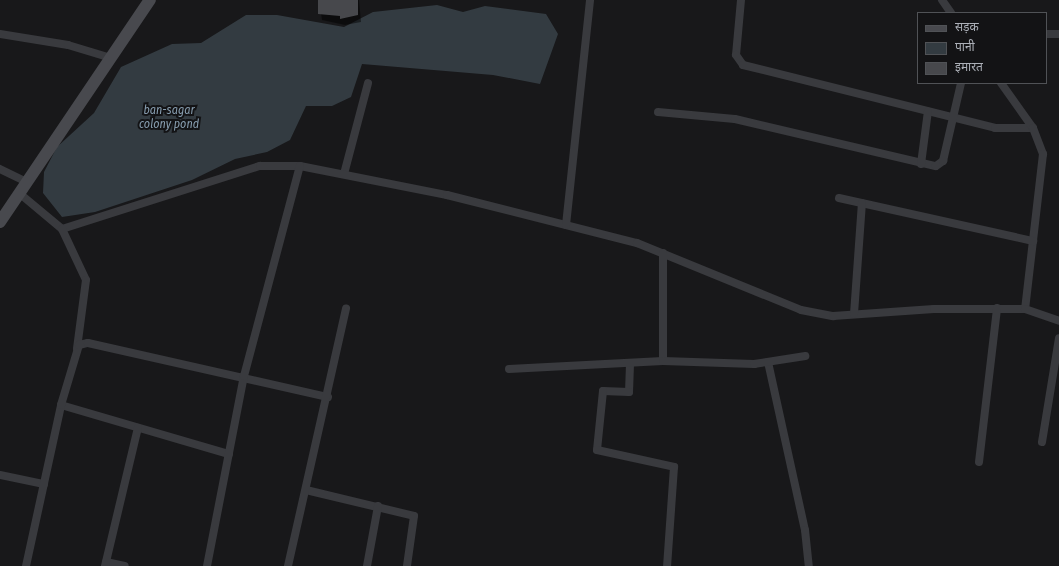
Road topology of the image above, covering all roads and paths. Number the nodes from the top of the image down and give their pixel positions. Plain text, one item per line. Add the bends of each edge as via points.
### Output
1 (150, 0) edge
2 (590, 0) edge
3 (741, 0) edge
4 (942, 0) edge
5 (951, 12) edge
6 (0, 34) edge
7 (1047, 34) edge
8 (1059, 34) edge
9 (111, 58) junction
10 (368, 83) dead end
11 (961, 84) edge
12 (1002, 84) edge
13 (928, 111) junction
14 (658, 112) dead end
15 (950, 118) junction
16 (1033, 128) junction
17 (920, 164) junction
18 (300, 166) junction
19 (0, 169) edge
20 (344, 174) junction
21 (25, 181) junction
22 (19, 194) junction
23 (839, 198) dead end
24 (862, 203) junction
25 (0, 222) edge
26 (566, 225) junction
27 (62, 229) junction
28 (1033, 241) junction
29 (663, 254) junction
30 (346, 308) dead end
31 (997, 308) junction
32 (1026, 309) junction
33 (854, 314) junction
34 (1059, 321) edge
35 (1059, 338) edge
36 (77, 348) junction
37 (805, 356) dead end
38 (663, 360) junction
39 (768, 362) junction
40 (630, 364) junction
41 (509, 369) dead end
42 (244, 376) junction
43 (328, 397) junction
44 (61, 405) junction
45 (138, 428) junction
46 (1042, 442) dead end
47 (229, 454) junction
48 (979, 462) dead end
49 (0, 475) edge
50 (44, 484) junction
51 (306, 490) junction
52 (378, 506) junction
53 (105, 564) edge
54 (26, 566) edge
55 (125, 566) edge
56 (207, 566) edge
57 (288, 566) edge
58 (367, 566) edge
59 (407, 566) edge
60 (667, 566) edge
61 (809, 566) edge

1 - 9 main road
2 - 26 street
3 - 13 street via 736,55 743,65
4 - 5 street
6 - 9 street via 68,45
7 - 8 street
9 - 21 main road
10 - 20 street
11 - 15 street
12 - 16 street
13 - 15 street
13 - 17 street
14 - 17 street via 735,119
15 - 16 street via 995,128
15 - 17 street via 943,161 936,166
16 - 28 street via 1042,154 1043,168
18 - 20 street
18 - 27 street via 260,166
18 - 42 street
19 - 21 street
20 - 26 street via 447,195
21 - 22 main road
22 - 25 main road
22 - 27 street
23 - 24 street
24 - 28 street
24 - 33 street
26 - 29 street
27 - 36 street via 86,280
28 - 32 street
29 - 33 street via 772,301 832,316
29 - 38 street
30 - 43 street
31 - 32 street
31 - 33 street
31 - 48 street
32 - 34 street
35 - 46 street
36 - 42 street via 88,343
36 - 44 street
37 - 39 street
38 - 39 street via 719,364
38 - 40 street
39 - 61 street via 805,530
40 - 41 street
40 - 60 street via 629,392 603,391 597,450 674,467
42 - 43 street
42 - 47 street
43 - 51 street
44 - 45 street
44 - 50 street
45 - 47 street
45 - 53 street
47 - 56 street
49 - 50 street
50 - 54 street
51 - 52 street
51 - 57 street
52 - 58 street
52 - 59 street via 414,516
53 - 55 street

